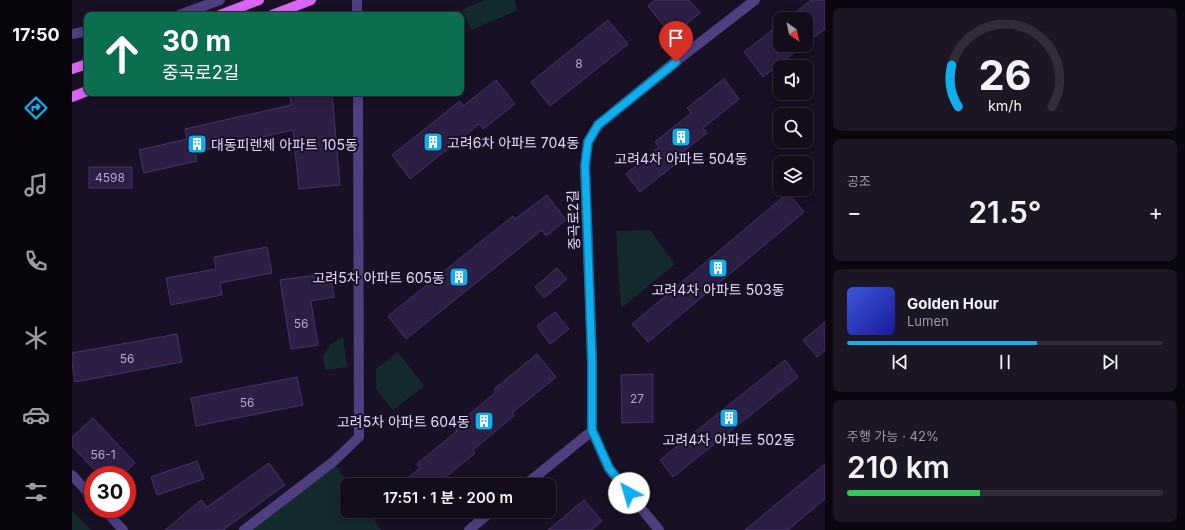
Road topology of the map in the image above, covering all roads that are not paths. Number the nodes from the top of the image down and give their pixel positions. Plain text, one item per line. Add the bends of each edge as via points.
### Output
1 (220, 0) edge
2 (259, 0) edge
3 (311, 0) edge
4 (357, 0) edge
5 (755, 0) edge
6 (188, 12) edge
7 (228, 12) edge
8 (280, 12) edge
9 (357, 12) edge
10 (84, 32) edge
11 (72, 34) edge
12 (84, 65) edge
13 (72, 69) edge
14 (84, 91) edge
15 (358, 96) edge
16 (72, 97) edge
17 (592, 430) junction
18 (72, 475) edge
19 (534, 478) edge
20 (84, 488) edge
21 (112, 518) edge
22 (484, 518) edge
23 (123, 530) edge
24 (244, 530) edge
25 (469, 530) edge
26 (659, 530) edge

1 - 6 street
2 - 7 main road
3 - 8 main road
4 - 9 street
5 - 17 street, 중곡로2길 via 598,125 588,142 585,166
10 - 11 street
12 - 13 main road
14 - 16 main road
15 - 24 street via 359,437 333,462
17 - 19 street
17 - 26 street via 609,468
18 - 20 street
21 - 23 street
22 - 25 street

